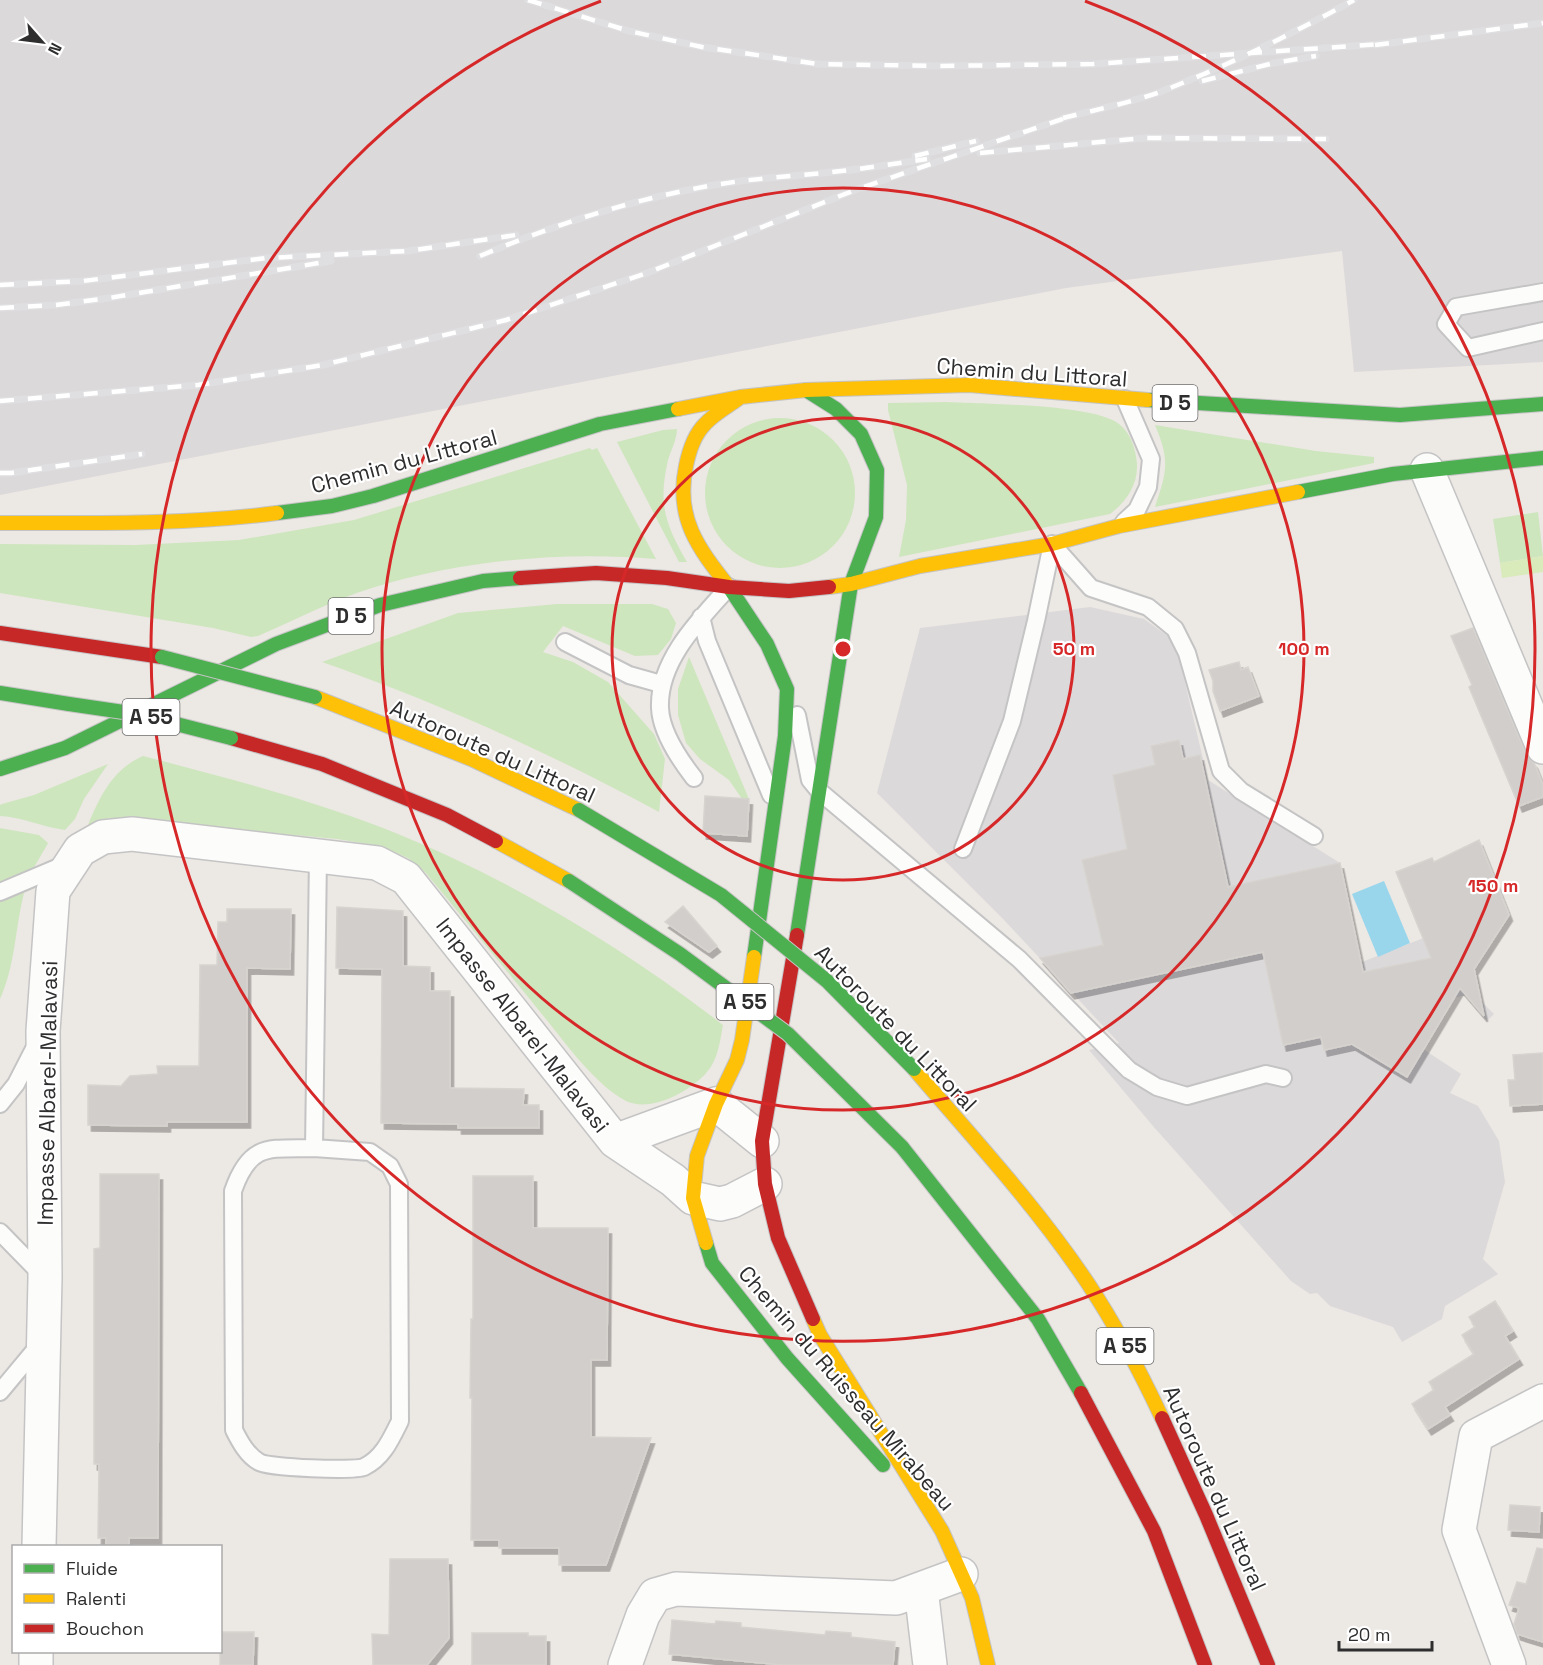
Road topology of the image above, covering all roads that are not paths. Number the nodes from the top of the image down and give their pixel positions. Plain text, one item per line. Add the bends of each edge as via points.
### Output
1 (1543, 292) edge
2 (1543, 331) edge
3 (806, 390) junction
4 (740, 397) junction
5 (1125, 399) junction
6 (1543, 404) edge
7 (1543, 458) edge
8 (1427, 470) junction
9 (0, 523) edge
10 (1119, 526) junction
11 (1052, 544) junction
12 (851, 584) junction
13 (729, 587) junction
14 (701, 617) junction
15 (0, 633) edge
16 (564, 642) dead end
17 (661, 684) junction
18 (788, 689) junction
19 (0, 693) edge
20 (1543, 747) edge
21 (0, 769) edge
22 (694, 778) dead end
23 (819, 791) junction
24 (775, 806) junction
25 (1314, 836) dead end
26 (963, 849) dead end
27 (318, 856) junction
28 (72, 862) junction
29 (0, 892) edge
30 (43, 1031) junction
31 (1283, 1078) dead end
32 (0, 1104) edge
33 (717, 1104) junction
34 (615, 1140) junction
35 (762, 1141) junction
36 (314, 1148) junction
37 (765, 1184) junction
38 (693, 1198) junction
39 (0, 1232) edge
40 (45, 1278) junction
41 (43, 1339) junction
42 (0, 1392) edge
43 (1543, 1401) edge
44 (942, 1531) junction
45 (39, 1545) edge
46 (961, 1574) junction
47 (921, 1589) junction
48 (625, 1665) edge
49 (930, 1665) edge
50 (988, 1665) edge
51 (1205, 1665) edge
52 (1268, 1665) edge
53 (1509, 1665) edge

1 - 2 lane via 1456,307 1446,324 1468,348
3 - 4 main road
3 - 5 main road, Chemin du Littoral / D 5 via 969,385
3 - 12 main road via 836,409 861,434 877,470 876,517
4 - 9 main road, Chemin du Littoral via 600,424 332,506 233,519
4 - 13 main road via 704,425 691,447 682,477 681,504 686,524
5 - 6 main road, Chemin du Littoral / D 5 via 1400,416
5 - 10 lane via 1151,459 1148,487 1137,510
7 - 8 main road
8 - 10 main road
8 - 20 street
10 - 11 main road
11 - 12 main road via 920,566
11 - 25 lane via 1091,588 1148,608 1175,629 1187,653 1221,771 1241,791
11 - 26 lane via 1012,721
12 - 13 main road via 789,591
12 - 23 main road, Chemin du Ruisseau Mirabeau
13 - 14 lane
13 - 18 main road, Chemin du Ruisseau Mirabeau via 767,644
13 - 21 main road, D 5 via 596,573 483,581 433,591 380,605 276,644 65,748
14 - 17 lane via 674,656
14 - 24 lane via 707,641
15 - 52 main road, Autoroute du Littoral / A 55, bridge via 162,657 315,697 471,759 579,810 721,895 827,981 914,1069 1024,1197 1093,1291 1143,1377
16 - 17 lane via 629,675
17 - 22 lane via 660,711 669,738
18 - 23 lane via 810,780
18 - 24 main road, Chemin du Ruisseau Mirabeau
19 - 51 main road, A 55, bridge via 137,714 231,738 322,764 447,815 569,880 680,954 788,1034 902,1147 1038,1318 1154,1531
23 - 31 lane via 1019,958 1129,1070 1157,1087 1187,1096 1266,1074
23 - 35 main road, Chemin du Ruisseau Mirabeau
24 - 33 main road, Chemin du Ruisseau Mirabeau via 742,1040
27 - 28 street, Impasse Albarel-Malavasi via 132,834 103,837 80,850
27 - 34 street, Impasse Albarel-Malavasi via 377,863 406,878
27 - 36 lane
28 - 29 lane
28 - 30 street, Impasse Albarel-Malavasi via 53,891
30 - 32 lane via 16,1084
30 - 40 street, Impasse Albarel-Malavasi
33 - 34 street
33 - 35 street
33 - 38 main road, Chemin du Ruisseau Mirabeau via 697,1156
34 - 38 street, Impasse Albarel-Malavasi
35 - 37 main road, Chemin du Ruisseau Mirabeau
36 - 36 lane via 267,1149 249,1160 233,1191 234,1430 241,1445 259,1462 275,1467 362,1468 378,1458 400,1421 399,1184 390,1166 370,1152
37 - 38 street via 720,1204
37 - 44 main road, Chemin du Ruisseau Mirabeau via 778,1238 820,1335
38 - 44 main road, Chemin du Ruisseau Mirabeau via 712,1263 787,1358
39 - 40 lane
40 - 41 street, Impasse Albarel-Malavasi
41 - 42 lane
41 - 45 street, Impasse Albarel-Malavasi
43 - 53 street via 1476,1436 1459,1530
44 - 46 main road, Chemin du Ruisseau Mirabeau
46 - 47 street
46 - 50 main road, Chemin du Ruisseau Mirabeau via 972,1598
47 - 48 street via 896,1598 676,1589 655,1595 642,1616
47 - 49 street

